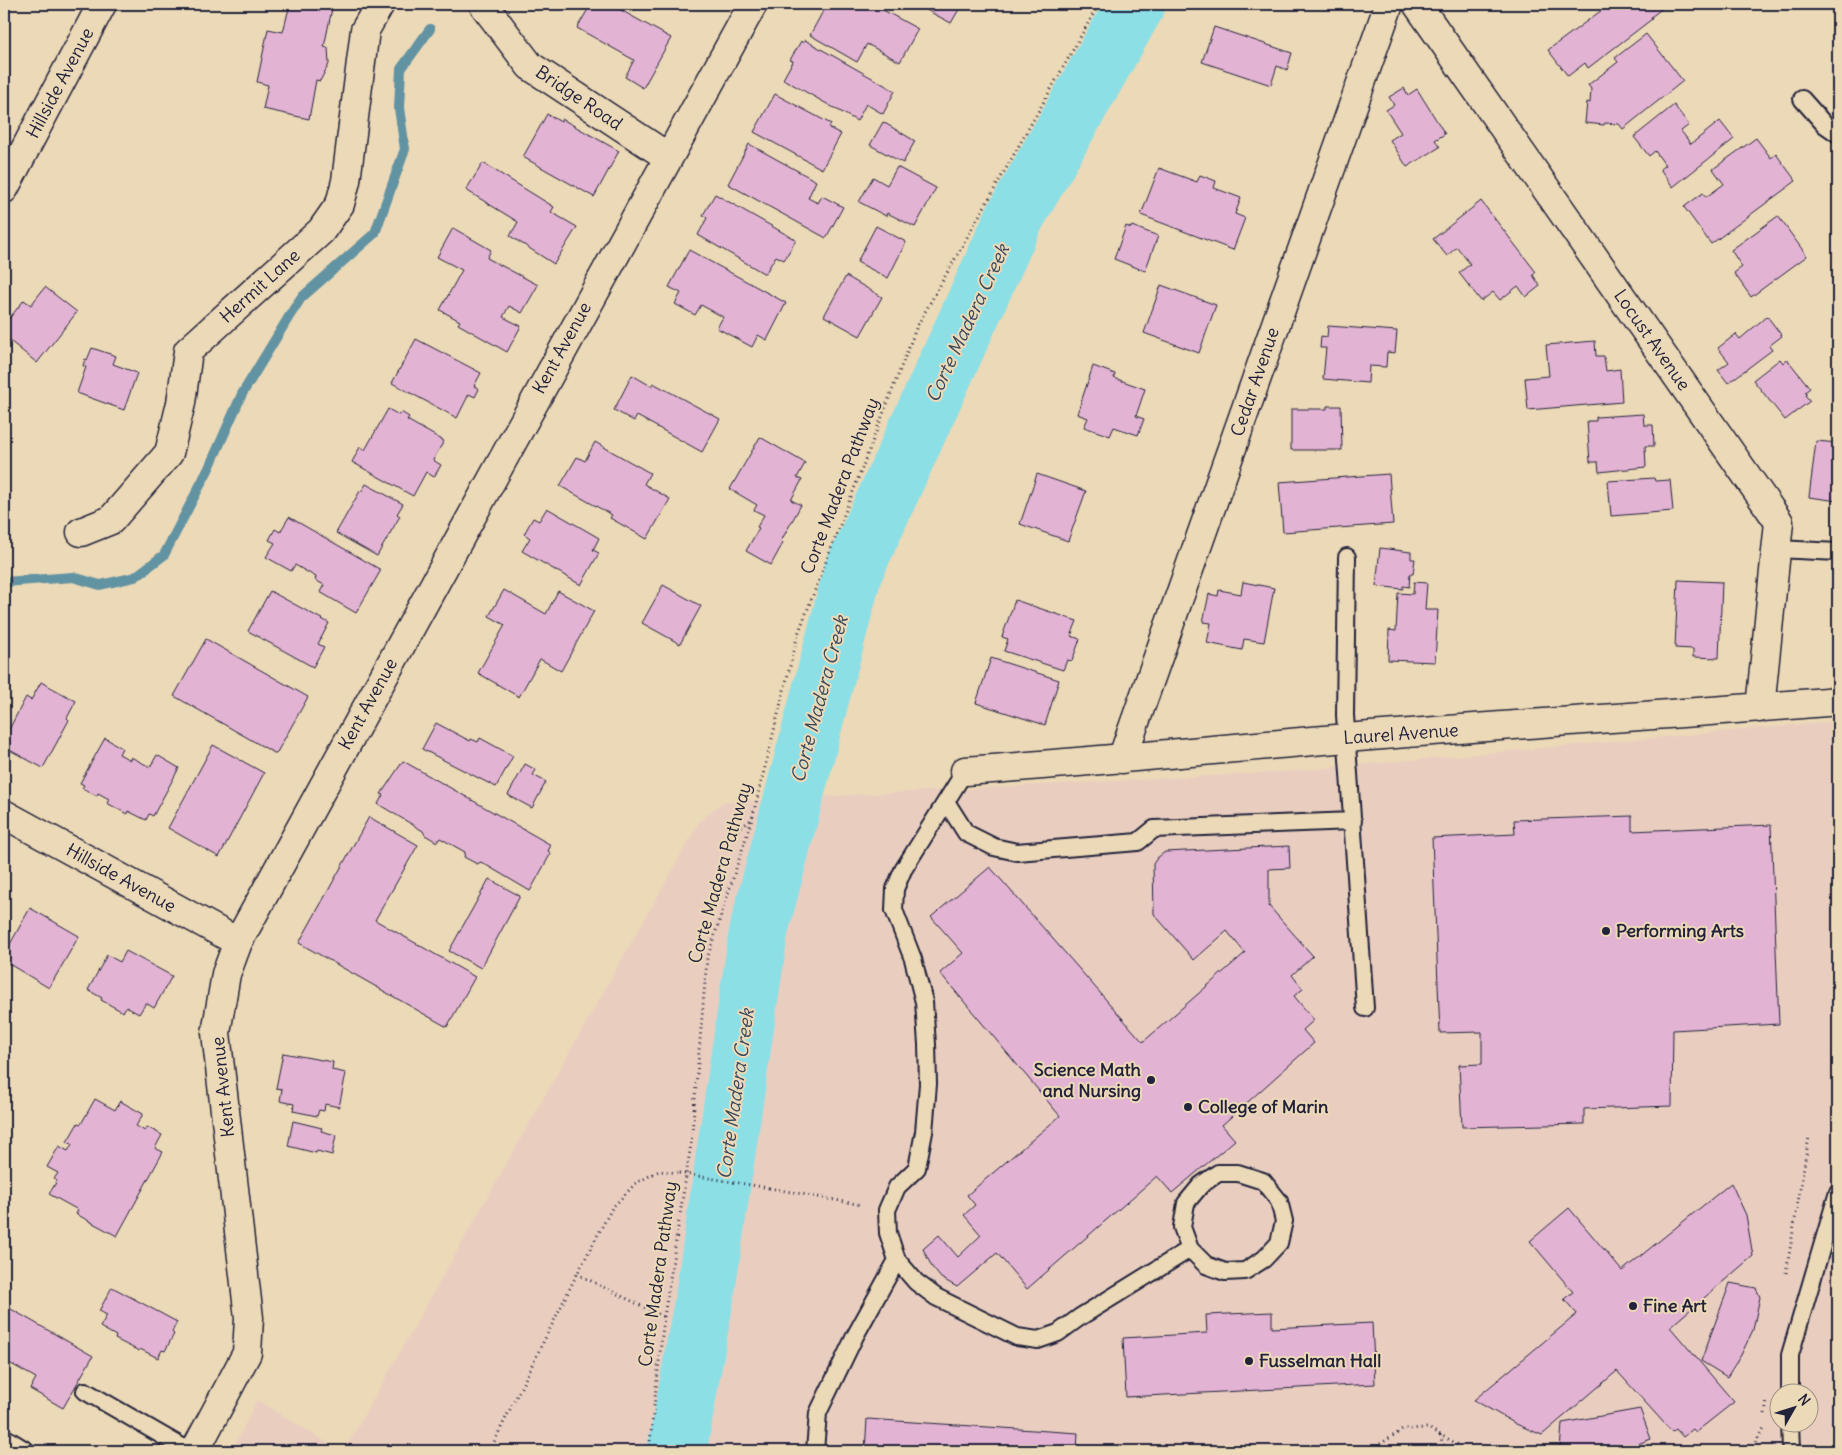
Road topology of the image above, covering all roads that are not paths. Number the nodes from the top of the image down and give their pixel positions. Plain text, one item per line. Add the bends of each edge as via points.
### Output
1 (102, 4) edge
2 (380, 4) edge
3 (483, 4) edge
4 (753, 4) edge
5 (1389, 4) edge
6 (1417, 4) edge
7 (1802, 99) dead end
8 (1838, 134) edge
9 (668, 157) junction
10 (4, 189) edge
11 (81, 532) dead end
12 (1777, 549) junction
13 (1838, 552) edge
14 (1347, 558) dead end
15 (1837, 705) edge
16 (1760, 708) junction
17 (1348, 738) junction
18 (1122, 759) junction
19 (965, 771) joint
20 (947, 803) junction
21 (4, 814) edge
22 (1353, 821) junction
23 (238, 942) junction
24 (1365, 1008) dead end
25 (1838, 1192) edge
26 (1190, 1249) junction
27 (897, 1260) junction
28 (1790, 1382) edge
29 (85, 1391) dead end
30 (1790, 1432) edge
31 (4, 1437) edge
32 (27, 1451) edge
33 (189, 1451) edge
34 (195, 1451) edge
35 (815, 1451) edge
36 (1791, 1451) edge

1 - 10 street, Hillside Avenue
2 - 11 street, Hermit Lane via 365,30 346,181 340,204 321,231 188,351 181,403 169,454 111,520
3 - 9 street, Bridge Road via 530,66
4 - 9 street, Kent Avenue
5 - 18 street, Cedar Avenue
6 - 12 street, Locust Avenue via 1780,522
7 - 8 lane via 1825,125
9 - 23 street, Kent Avenue
12 - 13 lane
12 - 16 street, Locust Avenue
14 - 17 lane via 1345,715
15 - 16 street, Laurel Avenue
16 - 17 street, Laurel Avenue
17 - 18 street, Laurel Avenue
17 - 22 lane
18 - 19 street, Laurel Avenue
19 - 20 lane
20 - 22 lane via 966,833 994,847 1016,852 1138,842 1154,829
20 - 27 lane via 903,870 895,889 894,910 913,959 924,1002 928,1084 917,1168 897,1188 887,1210 888,1233
21 - 23 street, Hillside Avenue
22 - 24 lane
23 - 34 street, Kent Avenue via 226,974 216,1033 249,1318 247,1353
25 - 28 lane via 1790,1355
26 - 26 lane via 1206,1265 1225,1272 1245,1270 1264,1259 1279,1243 1284,1221 1279,1201 1263,1181 1238,1173 1218,1173 1201,1185 1186,1203 1182,1227
26 - 27 lane via 1058,1333 1038,1340 1017,1337 936,1297 916,1282
27 - 35 lane via 818,1413
29 - 33 lane
30 - 36 lane
31 - 32 lane

